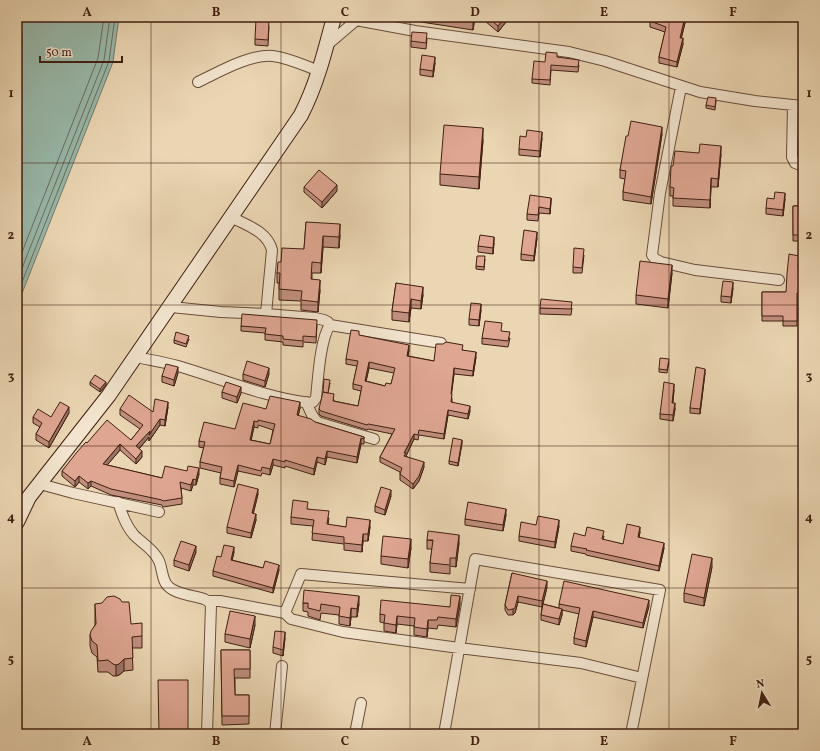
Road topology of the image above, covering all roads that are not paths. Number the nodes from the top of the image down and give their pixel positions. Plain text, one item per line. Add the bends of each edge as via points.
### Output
1 (334, 17) edge
2 (358, 19) edge
3 (326, 46) junction
4 (320, 71) junction
5 (198, 82) dead end
6 (681, 87) junction
7 (798, 106) edge
8 (803, 166) edge
9 (231, 217) junction
10 (779, 280) dead end
11 (171, 307) junction
12 (266, 314) junction
13 (330, 325) junction
14 (441, 343) edge
15 (136, 357) junction
16 (306, 402) junction
17 (374, 438) dead end
18 (40, 484) junction
19 (118, 502) junction
20 (159, 512) dead end
21 (17, 522) edge
22 (470, 589) junction
23 (208, 601) junction
24 (285, 613) junction
25 (460, 648) junction
26 (282, 666) dead end
27 (642, 678) junction
28 (360, 703) dead end
29 (207, 734) edge
30 (275, 734) edge
31 (355, 734) edge
32 (444, 734) edge
33 (631, 734) edge

1 - 3 main road
2 - 3 street
2 - 6 street via 415,31 569,52 605,61
3 - 4 main road
4 - 5 street via 273,56 261,56
4 - 9 main road via 301,115
6 - 7 street
6 - 10 street via 660,192 652,255 661,262 695,270
7 - 8 street via 792,157 795,163
9 - 11 main road
9 - 12 street via 264,235 272,250
11 - 12 street
11 - 15 main road
12 - 13 street via 315,318
13 - 14 street
13 - 16 street via 322,351 316,398 313,402
15 - 16 street via 177,366 240,387
15 - 18 main road
16 - 17 street via 317,422
18 - 19 street
18 - 21 main road
19 - 20 street
19 - 23 street via 133,534 158,559 170,588
22 - 24 street via 301,574
22 - 25 street
22 - 27 street via 475,559 660,590
23 - 24 street
23 - 29 street via 211,610
24 - 25 street via 291,619 343,632
25 - 27 street via 581,663
25 - 32 street
26 - 30 street
27 - 33 street
28 - 31 street

